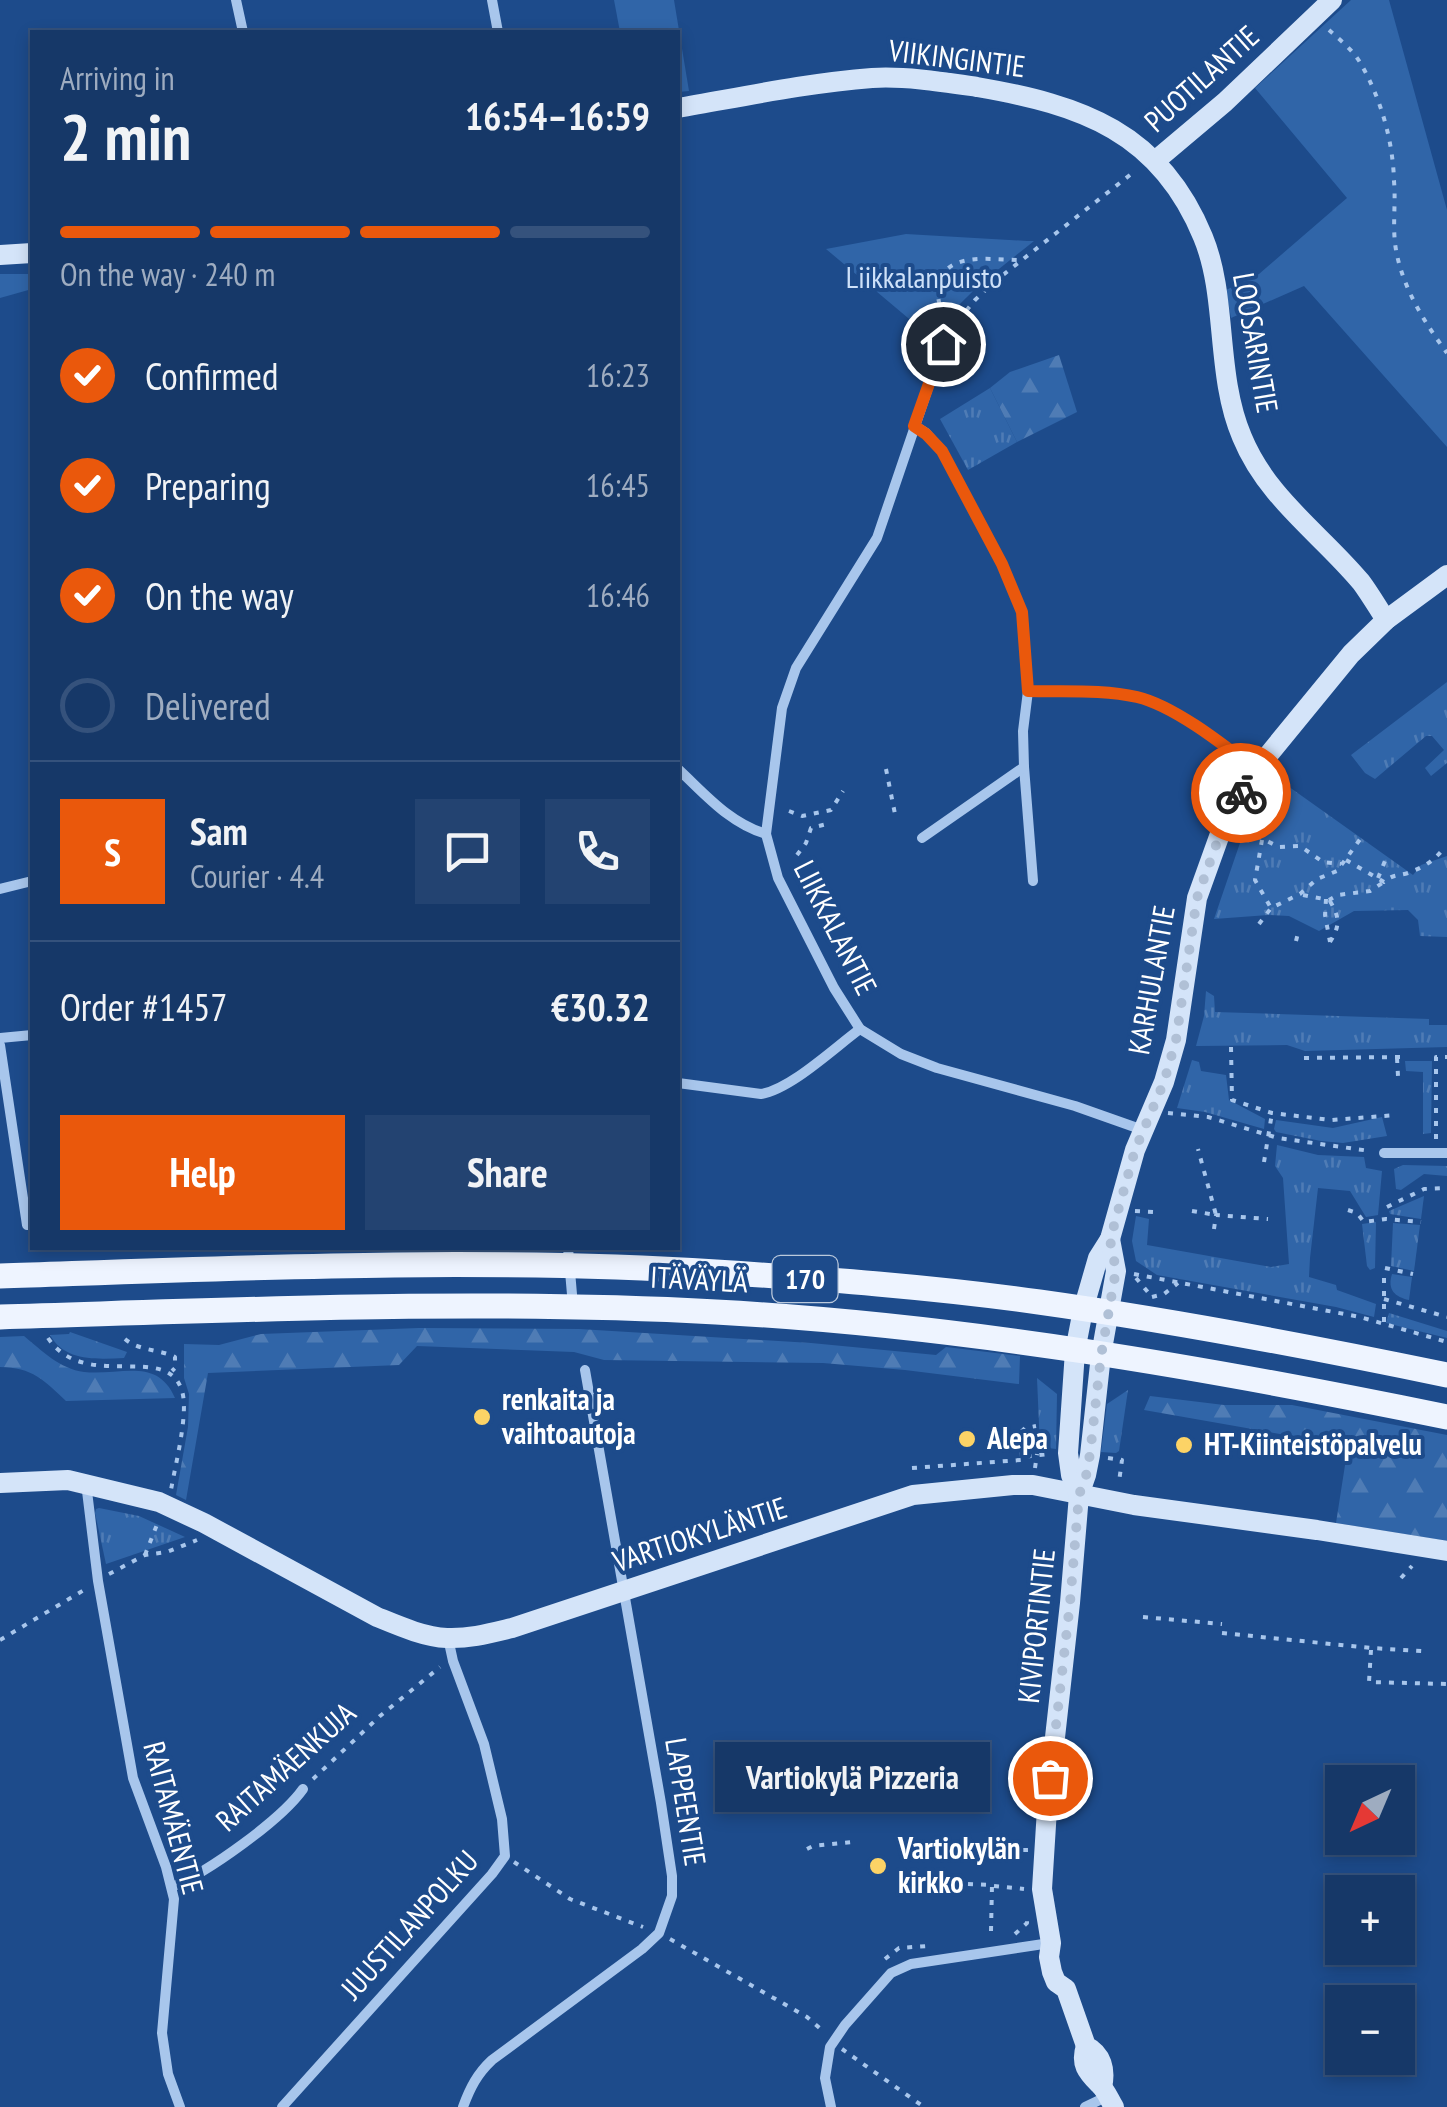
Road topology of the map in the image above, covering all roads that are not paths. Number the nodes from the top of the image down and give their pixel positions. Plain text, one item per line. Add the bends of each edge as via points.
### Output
1 (236, 0) edge
2 (492, 0) edge
3 (1332, 0) edge
4 (243, 30) edge
5 (498, 30) edge
6 (680, 108) edge
7 (1149, 163) junction
8 (30, 253) edge
9 (0, 255) edge
10 (943, 344) road end
11 (914, 426) junction
12 (1447, 574) edge
13 (1386, 620) junction
14 (1028, 691) junction
15 (1024, 767) junction
16 (1256, 770) junction
17 (680, 771) edge
18 (766, 834) junction
19 (922, 838) dead end
20 (1033, 881) dead end
21 (30, 882) edge
22 (0, 890) edge
23 (860, 1029) junction
24 (30, 1035) edge
25 (0, 1041) edge
26 (680, 1083) edge
27 (1143, 1130) junction
28 (6, 1137) edge
29 (1447, 1152) edge
30 (1384, 1153) road end
31 (28, 1226) dead end
32 (569, 1257) edge
33 (0, 1276) edge
34 (573, 1308) junction
35 (1096, 1311) junction
36 (0, 1317) edge
37 (1088, 1353) junction
38 (584, 1370) dead end
39 (1447, 1376) edge
40 (1447, 1418) edge
41 (86, 1483) junction
42 (0, 1484) edge
43 (1079, 1495) junction
44 (1447, 1551) edge
45 (625, 1591) junction
46 (448, 1638) junction
47 (303, 1789) road end
48 (172, 1887) junction
49 (1051, 1942) junction
50 (1108, 2096) edge
51 (180, 2107) edge
52 (282, 2107) edge
53 (463, 2107) edge
54 (831, 2107) edge
55 (1085, 2107) edge

1 - 4 street
2 - 5 street
3 - 7 street, PUOTILANTIE
6 - 7 street, VIIKINGINTIE via 822,83 942,82 1067,107 1130,139
7 - 13 street, LOOSARINTIE via 1182,195 1205,242 1233,409 1248,450 1280,499 1360,582
8 - 9 street
10 - 11 street, LIIKKALANTIE
11 - 14 street via 942,451 1016,594
11 - 18 street, LIIKKALANTIE via 877,538 787,688
12 - 13 street, KARHULANTIE
13 - 16 street, KARHULANTIE
14 - 15 street
14 - 16 street via 1139,697 1172,711
15 - 19 street
15 - 20 street
16 - 27 street, KARHULANTIE via 1220,834 1197,898 1176,1040
17 - 18 street via 732,819
18 - 23 street, LIIKKALANTIE via 780,882
21 - 22 street
23 - 26 street via 770,1092
23 - 27 street, LIIKKALANTIE via 937,1068
24 - 25 street
25 - 28 street
27 - 35 street, KARHULANTIE via 1110,1240 1098,1258
28 - 31 street
29 - 30 street
32 - 33 main road, ITÄVÄYLÄ / 170
32 - 34 street
32 - 35 main road, ITÄVÄYLÄ / 170
34 - 36 main road, ITÄVÄYLÄ / 170
34 - 37 main road, ITÄVÄYLÄ / 170 via 828,1321
35 - 37 street, KARHULANTIE
35 - 39 main road, ITÄVÄYLÄ / 170
37 - 40 main road, ITÄVÄYLÄ / 170
37 - 43 street, KIVIPORTINTIE via 1090,1454
38 - 45 street, LAPPEENTIE
41 - 42 street, VARTIOKYLÄNTIE
41 - 46 street, VARTIOKYLÄNTIE via 167,1505 377,1617
41 - 48 street, RAITAMÄENTIE via 133,1778
43 - 44 street, VARTIOKYLÄNTIE
43 - 45 street, VARTIOKYLÄNTIE via 1014,1484 913,1495
43 - 49 street, KIVIPORTINTIE via 1044,1848 1042,1889
45 - 46 street, VARTIOKYLÄNTIE via 512,1628
45 - 53 street, LAPPEENTIE via 672,1876 664,1935 480,2070
46 - 52 street, JUUSTILANPOLKU via 484,1744 505,1856
47 - 48 street, RAITAMÄENKUJA via 275,1818
48 - 51 street, RAITAMÄENTIE via 162,2033
49 - 50 street, KIVIPORTINTIE via 1060,1950 1066,1989 1086,2046 1101,2062
49 - 54 street via 896,1970 833,2042 825,2074
50 - 55 street

